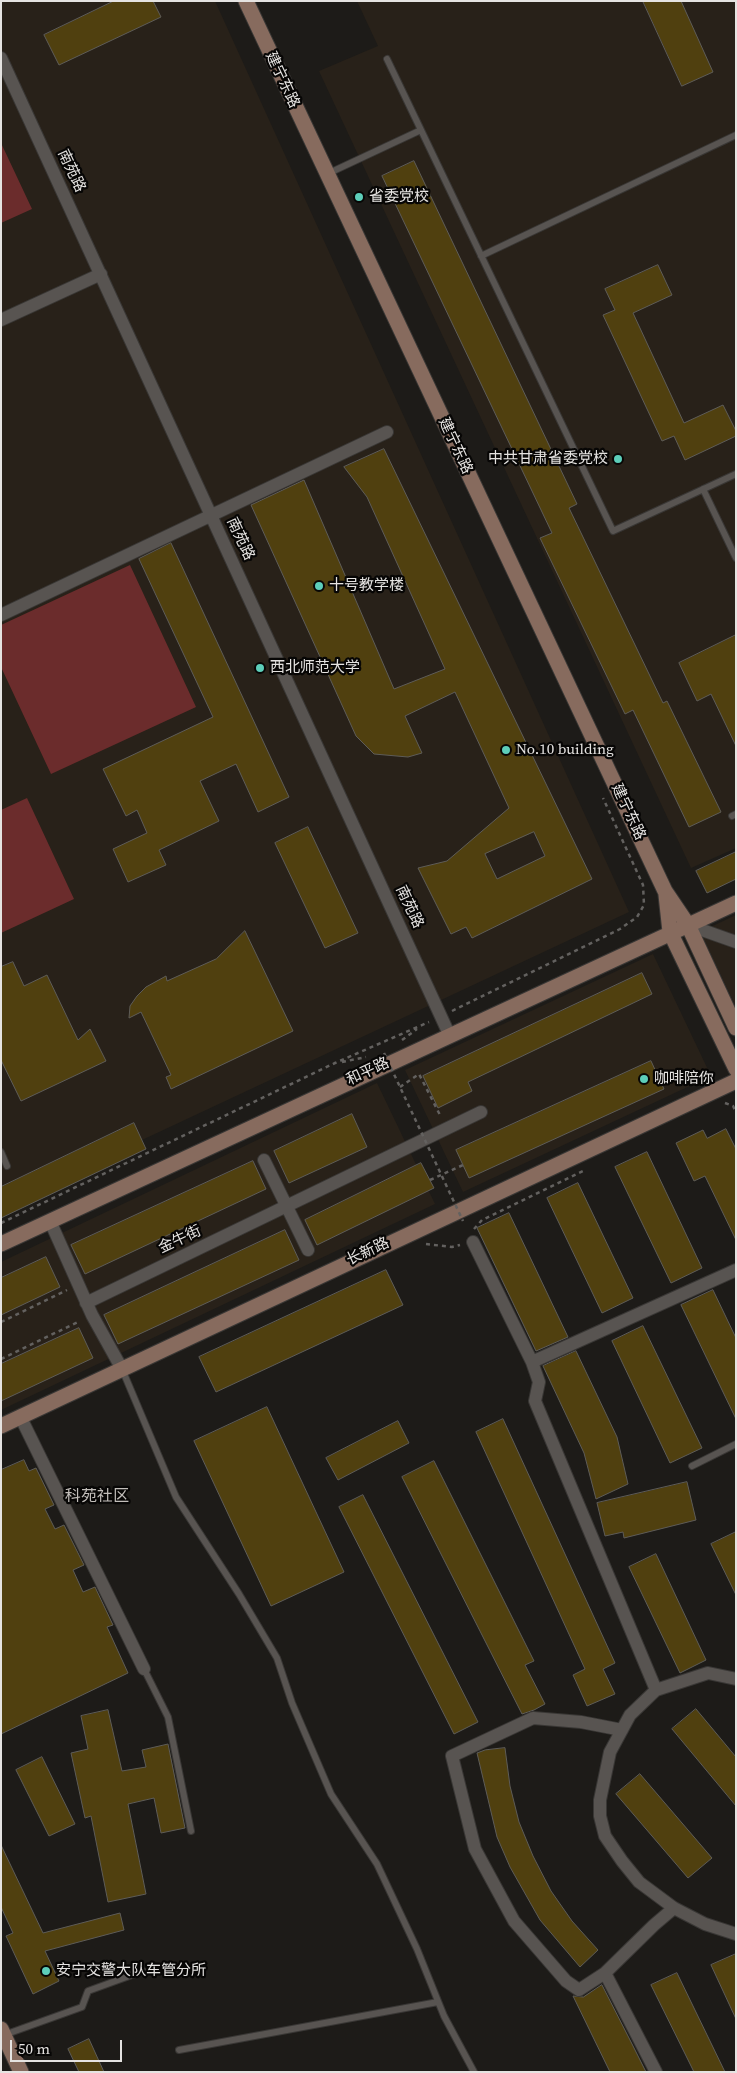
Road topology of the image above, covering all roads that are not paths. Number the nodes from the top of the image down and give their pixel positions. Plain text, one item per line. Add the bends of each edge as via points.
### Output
1 (246, 1) edge
2 (1, 58) edge
3 (387, 59) dead end
4 (421, 130) junction
5 (736, 135) edge
6 (326, 174) junction
7 (481, 256) junction
8 (101, 274) junction
9 (1, 320) edge
10 (387, 432) dead end
11 (736, 474) edge
12 (703, 489) junction
13 (211, 514) junction
14 (736, 558) edge
15 (1, 615) edge
16 (665, 891) junction
17 (736, 903) edge
18 (688, 925) junction
19 (670, 932) junction
20 (736, 942) edge
21 (736, 1028) edge
22 (450, 1034) junction
23 (736, 1070) edge
24 (736, 1081) edge
25 (481, 1112) dead end
26 (1, 1152) edge
27 (264, 1160) dead end
28 (7, 1166) dead end
29 (287, 1207) junction
30 (50, 1221) junction
31 (473, 1242) road end
32 (1, 1244) edge
33 (308, 1250) dead end
34 (736, 1270) edge
35 (86, 1303) junction
36 (532, 1362) junction
37 (122, 1369) junction
38 (20, 1416) junction
39 (1, 1426) edge
40 (736, 1444) edge
41 (692, 1466) dead end
42 (144, 1669) joint
43 (736, 1679) edge
44 (656, 1690) junction
45 (622, 1730) junction
46 (191, 1831) dead end
47 (674, 1908) junction
48 (736, 1934) edge
49 (142, 1971) dead end
50 (605, 1973) junction
51 (438, 2002) junction
52 (3, 2032) edge
53 (180, 2050) dead end
54 (21, 2072) edge
55 (474, 2072) edge
56 (656, 2072) edge

1 - 6 street, 建宁东路
2 - 8 street, 南苑路
3 - 4 lane
4 - 6 lane
4 - 7 lane
5 - 7 lane
6 - 16 street, 建宁东路
7 - 12 lane via 613,531
8 - 9 street
8 - 13 street, 南苑路
10 - 13 street
11 - 12 lane
12 - 14 lane
13 - 15 street
13 - 22 street, 南苑路
16 - 18 street, 建宁东路
16 - 19 street, 建宁东路
17 - 18 street, 和平路
18 - 19 street, 和平路
18 - 20 street
18 - 21 street, 建宁东路
19 - 22 street, 和平路
19 - 23 street, 建宁东路
22 - 30 street, 和平路
24 - 37 street, 长新路
25 - 29 street, 金牛街
26 - 28 lane
27 - 29 street
29 - 33 street
29 - 35 street, 金牛街
30 - 32 street, 和平路
30 - 35 street
31 - 36 street
34 - 36 street
35 - 37 street
36 - 44 street via 539,1382 535,1401
37 - 38 street, 长新路
37 - 51 lane via 176,1497 277,1658 292,1703 331,1794 377,1864
38 - 39 street, 长新路
38 - 42 street
40 - 41 lane
42 - 46 lane via 168,1718
43 - 44 street via 708,1673
44 - 45 street via 630,1715
45 - 47 street via 610,1752 600,1800 605,1836 640,1882
45 - 50 street via 582,1722 533,1718 452,1756 476,1849 514,1921 566,1981 579,1990
47 - 48 street via 705,1924
47 - 50 street
49 - 52 lane via 88,1991 82,2006
50 - 56 street
51 - 53 lane
51 - 55 lane
52 - 54 street

